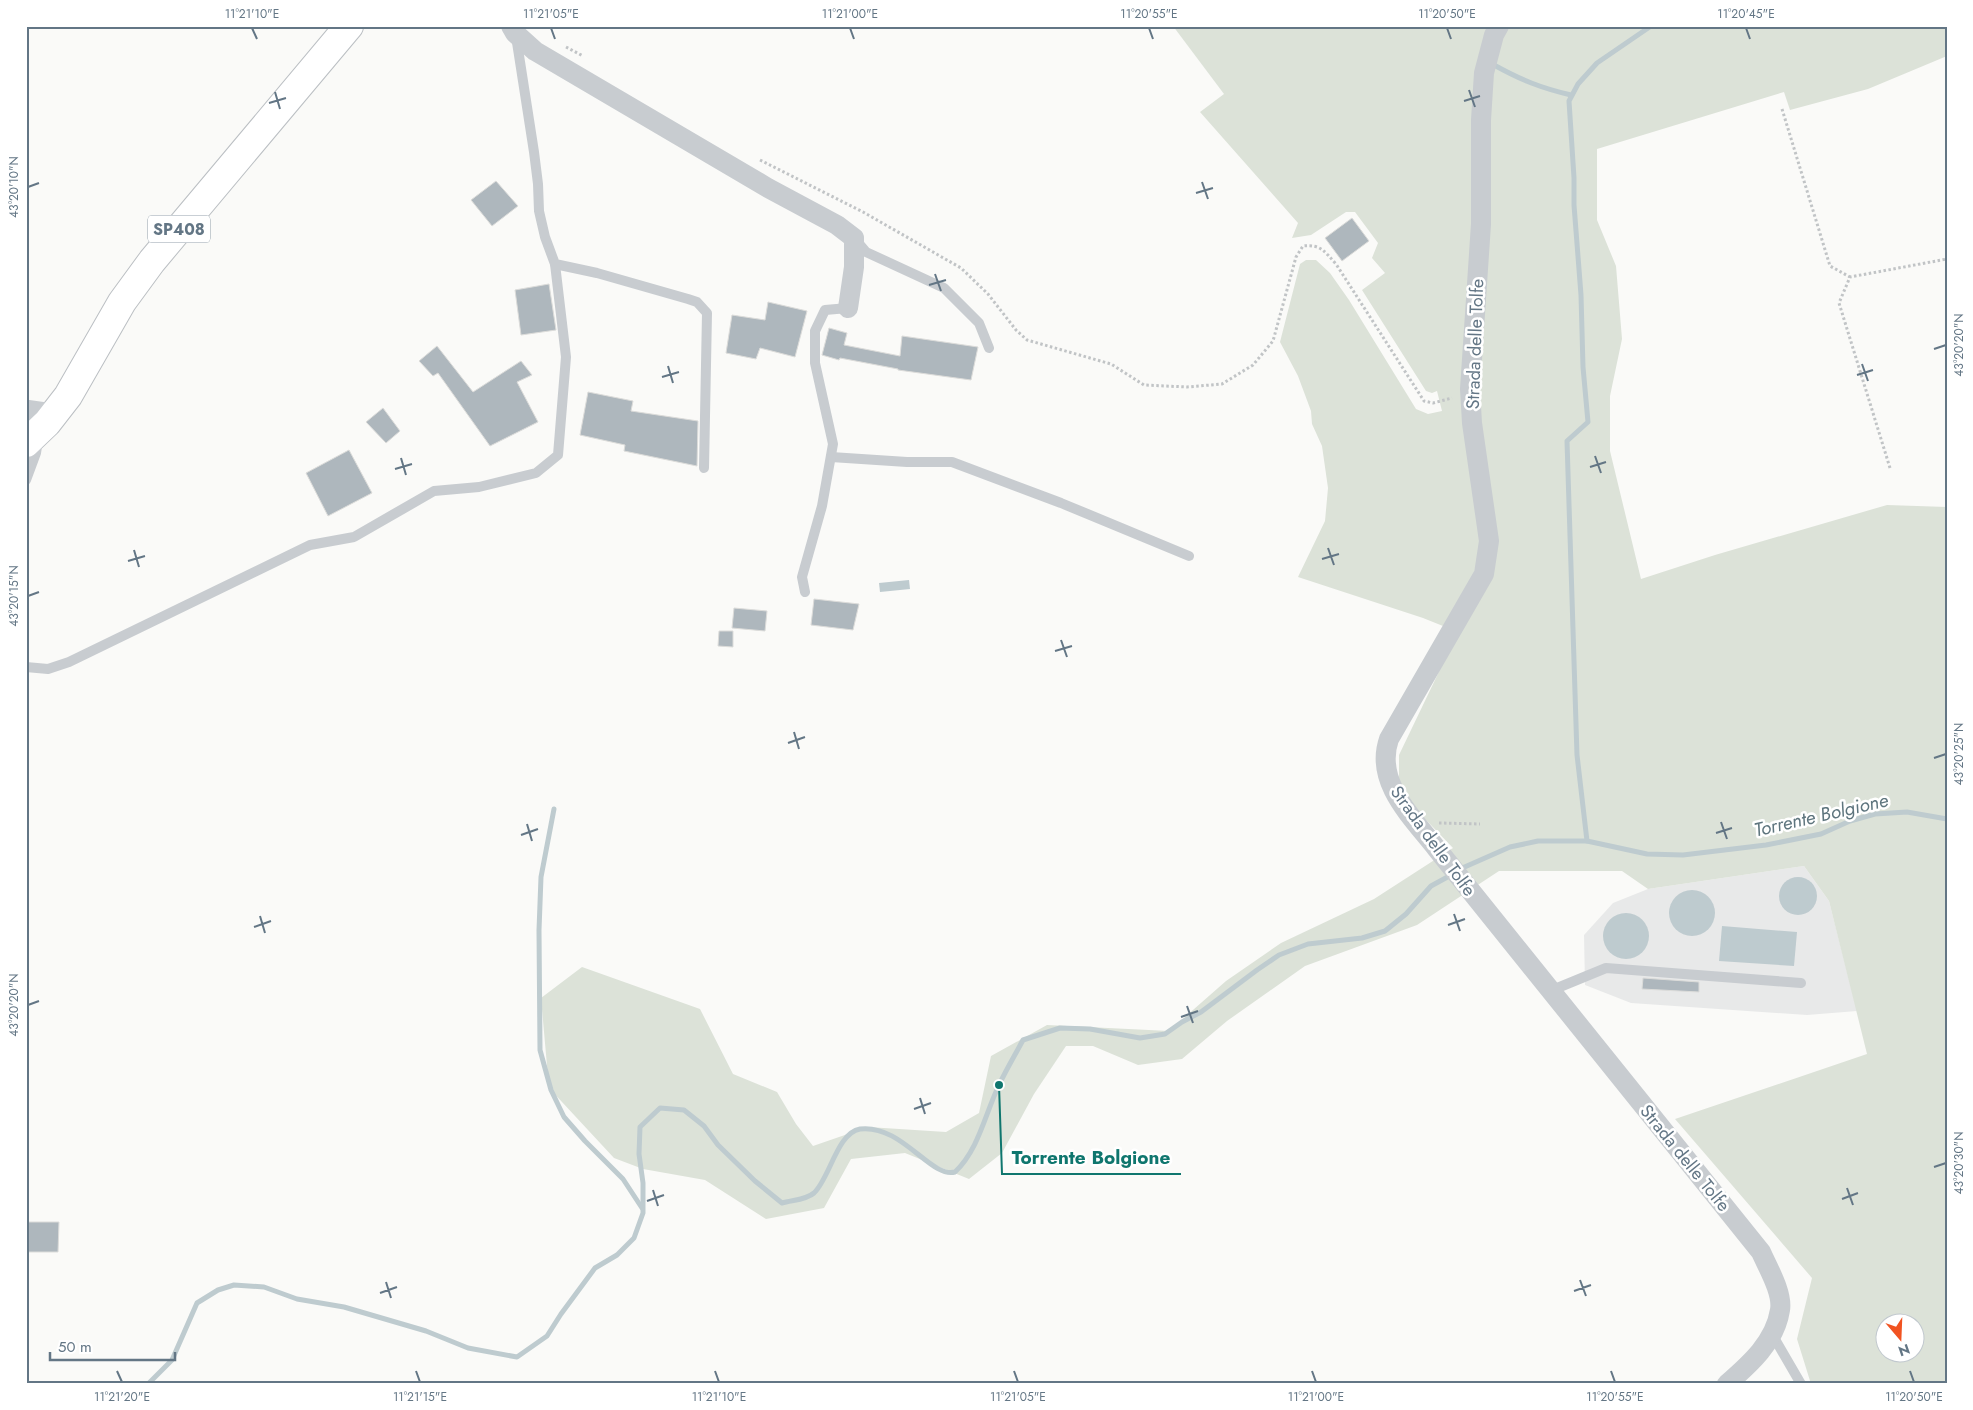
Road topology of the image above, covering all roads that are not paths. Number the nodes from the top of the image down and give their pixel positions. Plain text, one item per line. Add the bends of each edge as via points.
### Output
1 (348, 26) edge
2 (1499, 26) edge
3 (513, 29) edge
4 (854, 238) junction
5 (555, 264) junction
6 (848, 308) joint
7 (989, 348) dead end
8 (36, 425) edge
9 (831, 457) junction
10 (704, 468) dead end
11 (26, 480) edge
12 (1188, 556) dead end
13 (805, 592) dead end
14 (26, 667) edge
15 (1801, 983) dead end
16 (1550, 992) junction
17 (1772, 1334) junction
18 (1727, 1384) edge
19 (1801, 1384) edge

1 - 8 main road, SP408 via 152,261 122,302 77,383
2 - 16 street, Strada delle Tolfe via 1494,35 1484,83 1481,120 1481,224 1470,388 1489,541 1484,574 1384,752 1392,791
3 - 4 street via 535,51 768,188 838,225
3 - 5 lane via 535,160 539,211
4 - 6 street
4 - 7 lane via 866,252 944,288 979,323
5 - 10 lane via 688,299 701,305 708,313
5 - 14 lane via 566,356 558,455 536,473 479,487 434,491 354,537 310,545 70,662 48,669
6 - 9 lane via 825,310 815,331 816,363 833,444
8 - 11 lane via 36,453
9 - 12 lane via 952,462
9 - 13 lane via 822,506 802,577
15 - 16 lane via 1606,968
16 - 17 street, Strada delle Tolfe via 1761,1252 1776,1284 1780,1309
17 - 18 street, Strada delle Tolfe via 1756,1358
17 - 19 lane

